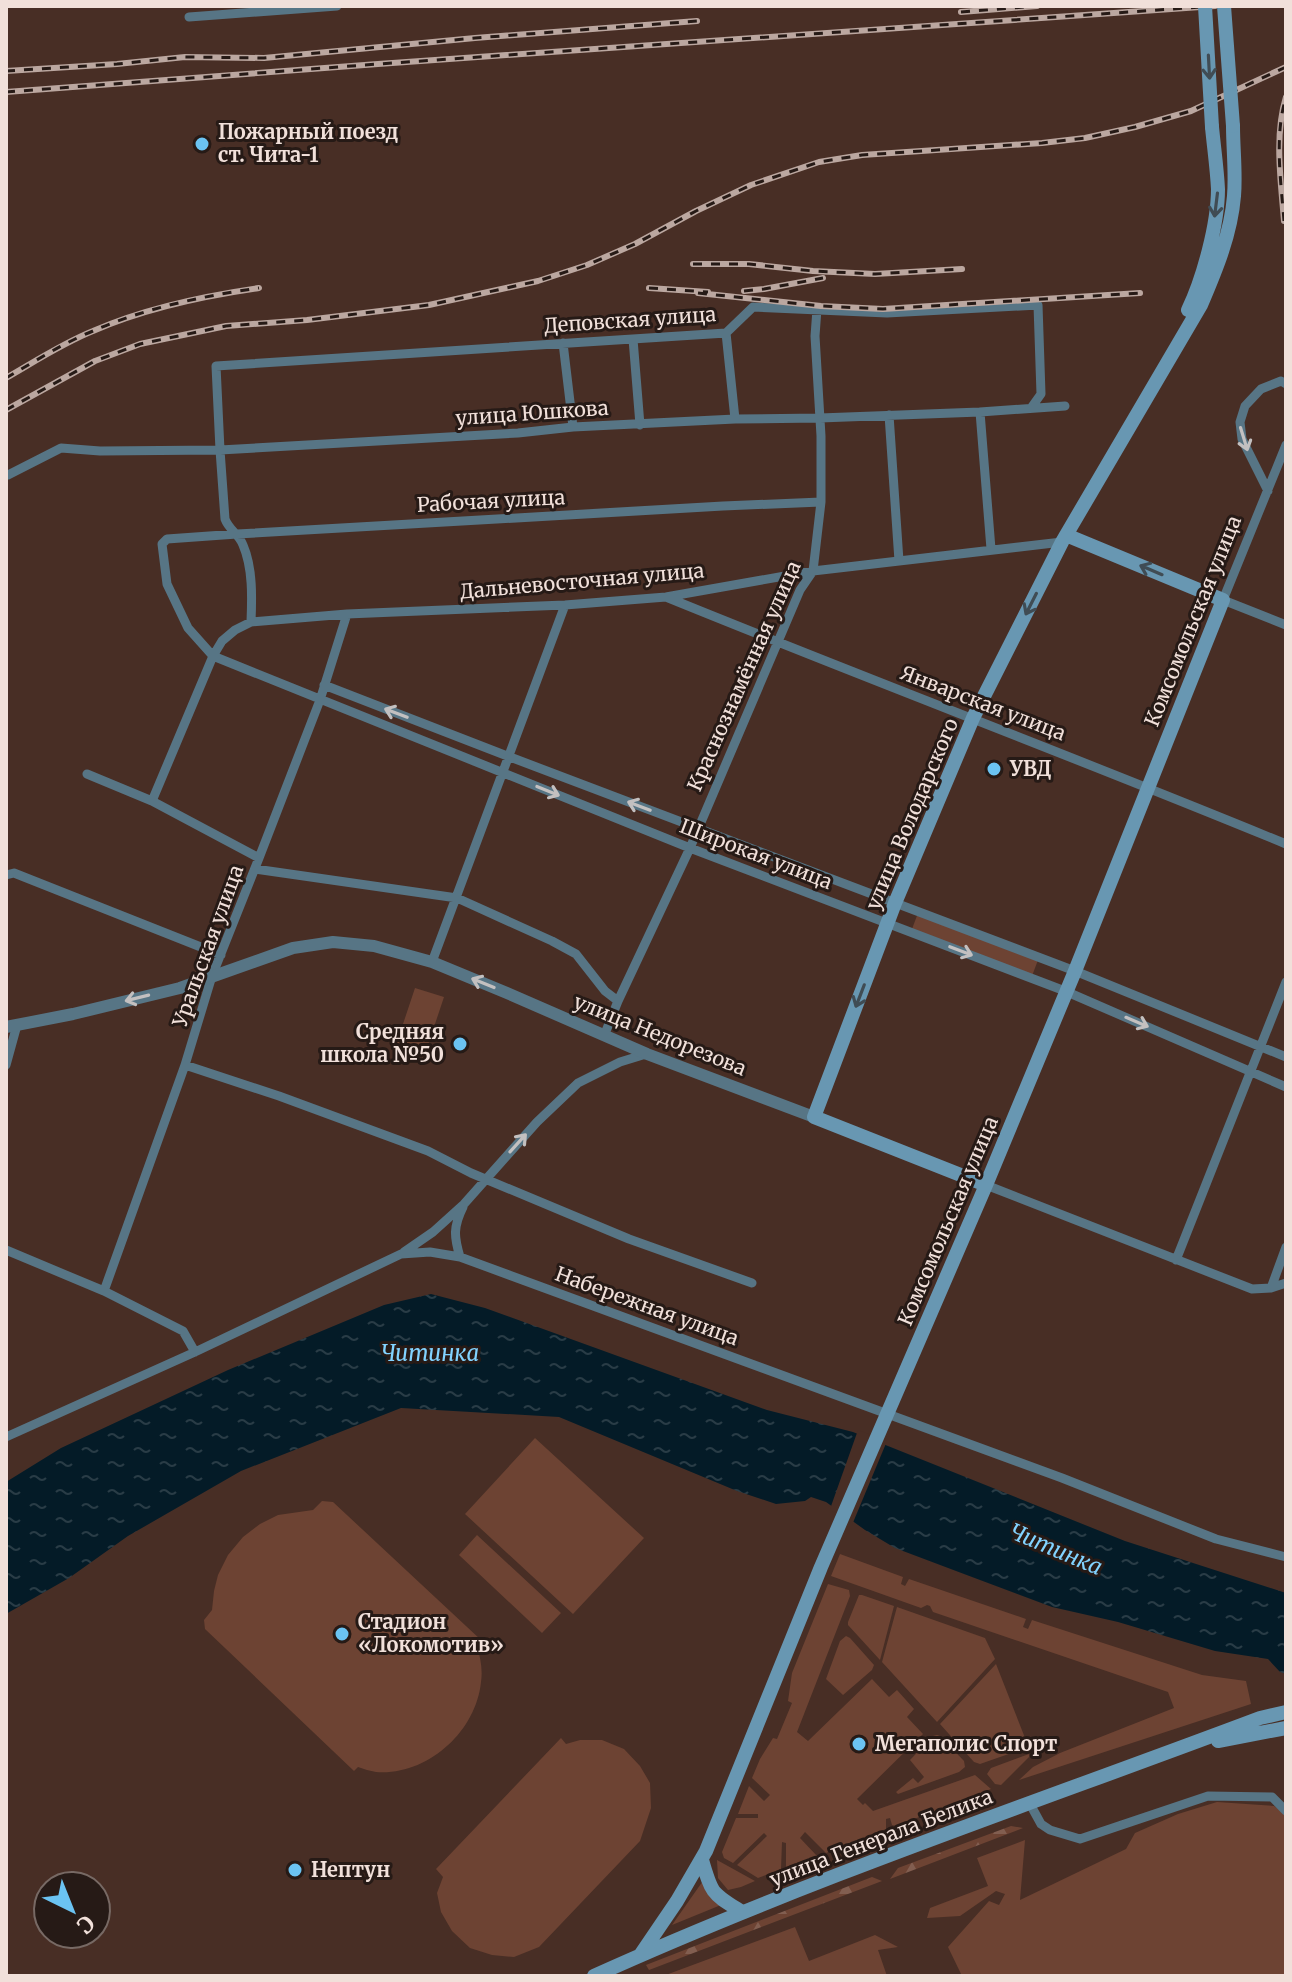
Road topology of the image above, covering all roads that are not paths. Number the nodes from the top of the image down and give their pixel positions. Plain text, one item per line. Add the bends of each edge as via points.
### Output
1 (337, 6) edge
2 (1205, 6) edge
3 (1224, 6) edge
4 (189, 17) dead end
5 (817, 309) junction
6 (726, 333) junction
7 (633, 339) junction
8 (563, 343) junction
9 (1286, 384) edge
10 (1142, 404) junction
11 (1065, 406) dead end
12 (1031, 408) junction
13 (980, 412) junction
14 (889, 415) junction
15 (820, 418) junction
16 (735, 419) junction
17 (640, 425) junction
18 (573, 427) junction
19 (1286, 445) edge
20 (220, 450) junction
21 (8, 475) edge
22 (1268, 491) junction
23 (821, 502) junction
24 (237, 534) junction
25 (1064, 539) junction
26 (991, 549) junction
27 (899, 561) junction
28 (813, 571) junction
29 (666, 597) junction
30 (1223, 600) junction
31 (565, 605) junction
32 (347, 614) junction
33 (251, 622) junction
34 (1286, 625) edge
35 (777, 642) junction
36 (213, 656) junction
37 (324, 685) junction
38 (320, 700) junction
39 (973, 718) junction
40 (510, 757) junction
41 (504, 773) junction
42 (87, 774) dead end
43 (1147, 787) junction
44 (152, 801) junction
45 (698, 828) junction
46 (1286, 844) edge
47 (690, 848) junction
48 (259, 858) junction
49 (255, 869) junction
50 (6, 875) edge
51 (457, 898) junction
52 (895, 903) junction
53 (888, 923) junction
54 (221, 955) junction
55 (432, 962) junction
56 (1075, 971) junction
57 (212, 976) junction
58 (1286, 982) edge
59 (1065, 991) junction
60 (618, 1001) junction
61 (12, 1026) edge
62 (604, 1036) junction
63 (1260, 1045) junction
64 (647, 1054) junction
65 (1286, 1057) edge
66 (6, 1065) edge
67 (185, 1065) junction
68 (1250, 1070) junction
69 (1286, 1087) edge
70 (814, 1117) junction
71 (487, 1179) junction
72 (986, 1185) junction
73 (464, 1204) junction
74 (1286, 1247) edge
75 (6, 1250) edge
76 (401, 1254) junction
77 (460, 1257) junction
78 (1176, 1260) junction
79 (752, 1283) dead end
80 (1286, 1283) edge
81 (1271, 1288) junction
82 (104, 1291) junction
83 (195, 1352) junction
84 (884, 1420) junction
85 (6, 1437) edge
86 (1286, 1557) edge
87 (1286, 1712) edge
88 (1262, 1726) junction
89 (1286, 1728) edge
90 (1030, 1804) junction
91 (1286, 1811) edge
92 (702, 1860) junction
93 (742, 1912) junction
94 (641, 1954) junction
95 (594, 1976) edge

1 - 4 street
2 -> 10 main road, bridge via 1218,192 1212,237 1195,296
3 - 10 main road, bridge via 1234,195 1227,234 1201,305
5 - 6 street, Деповская улица via 753,307
5 - 12 street, Деповская улица via 887,313 1038,305 1041,394
5 - 15 street, Краснознамённая улица
6 - 7 street, Деповская улица
6 - 16 street
7 - 8 street, Деповская улица
7 - 17 street
8 - 18 street
8 - 20 street, Деповская улица via 216,366
9 -> 22 street via 1261,389 1245,406 1240,422 1242,439
10 - 25 main road, улица Володарского
11 - 12 street, улица Юшкова
12 - 13 street, улица Юшкова
13 - 14 street, улица Юшкова
13 - 26 street
14 - 15 street, улица Юшкова
14 - 27 street
15 - 16 street, улица Юшкова
15 - 23 street, Краснознамённая улица
16 - 17 street, улица Юшкова
17 - 18 street, улица Юшкова
18 - 20 street, улица Юшкова
19 - 22 street, Комсомольская улица
20 - 21 street, улица Юшкова via 61,448
20 - 24 street via 225,519
22 - 30 street, Комсомольская улица
23 - 24 street, Рабочая улица
23 - 28 street, Краснознамённая улица
24 - 33 street via 248,562
24 - 36 street, Рабочая улица via 162,544 167,584 188,628
25 - 26 street, Дальневосточная улица
30 -> 25 main road
25 -> 39 main road, улица Володарского
26 - 27 street, Дальневосточная улица
27 - 28 street, Дальневосточная улица
28 - 29 street, Дальневосточная улица
28 - 35 street, Краснознамённая улица
29 - 31 street, Дальневосточная улица
29 - 35 street, Январская улица
30 - 34 street
30 - 43 main road, Комсомольская улица
31 - 32 street, Дальневосточная улица
31 - 40 street
32 - 33 street, Дальневосточная улица
32 - 37 street, Уральская улица
33 - 36 street via 222,641
35 - 39 street, Январская улица
35 - 45 street, Краснознамённая улица
36 - 38 street, Широкая улица
36 - 44 street
37 - 38 street, Уральская улица
40 -> 37 street, Широкая улица
38 - 41 street, Широкая улица
38 - 48 street, Уральская улица
39 - 43 street, Январская улица
39 - 52 main road, улица Володарского
40 - 41 street
45 -> 40 street, Широкая улица
41 -> 47 street, Широкая улица
41 - 51 street
42 - 44 street
43 - 46 street, Январская улица
43 - 56 main road, Комсомольская улица
44 - 48 street
45 - 47 street, Краснознамённая улица
45 - 52 street, Широкая улица
47 - 53 street, Широкая улица
47 - 60 street, Краснознамённая улица
48 - 49 street, Уральская улица
49 - 51 street
49 - 54 street, Уральская улица
50 - 54 street via 14,873
51 - 55 street
51 - 60 street via 576,954
52 - 53 main road, улица Володарского
52 - 56 street, Широкая улица
53 -> 59 street, Широкая улица
53 -> 70 main road, улица Володарского
54 - 57 street, Уральская улица
55 - 57 street, улица Недорезова via 374,946 333,942 293,948
62 -> 55 street, улица Недорезова
56 - 59 main road, Комсомольская улица
56 - 63 street, Широкая улица
57 -> 61 street, улица Недорезова
57 - 67 street, Уральская улица
58 - 63 street
59 -> 68 street, Широкая улица
59 - 72 main road, Комсомольская улица
60 - 62 street, Краснознамённая улица
61 - 66 street
62 - 64 street, улица Недорезова
63 - 65 street, Широкая улица
63 - 68 street
64 - 70 street, улица Недорезова
71 -> 64 street via 578,1083
67 - 71 street via 428,1151
67 - 82 street, Уральская улица
68 - 69 street, Широкая улица
68 - 78 street
70 - 72 main road, улица Недорезова
71 - 73 street
71 - 79 street
72 - 78 street, улица Недорезова
72 - 84 main road, Комсомольская улица
73 - 76 street
73 - 77 street via 455,1223
74 - 81 street
75 - 82 street
76 - 77 street, Набережная улица
76 - 83 street, Набережная улица
77 - 84 street, Набережная улица
78 - 81 street, улица Недорезова via 1252,1289
80 - 81 street, улица Недорезова
82 - 83 street via 183,1331
83 - 85 street, Набережная улица
84 - 86 street, Набережная улица via 1062,1478 1216,1539
84 - 92 main road, Комсомольская улица
87 - 88 main road, улица Генерала Белика
88 - 89 main road, улица Генерала Белика
88 - 90 main road, улица Генерала Белика via 1186,1746
90 - 91 street via 1041,1824 1080,1839 1208,1796 1272,1797
90 - 93 main road, улица Генерала Белика
92 - 93 main road via 717,1897
92 - 94 main road, Комсомольская улица
93 - 94 main road, улица Генерала Белика
94 - 95 main road, улица Генерала Белика

